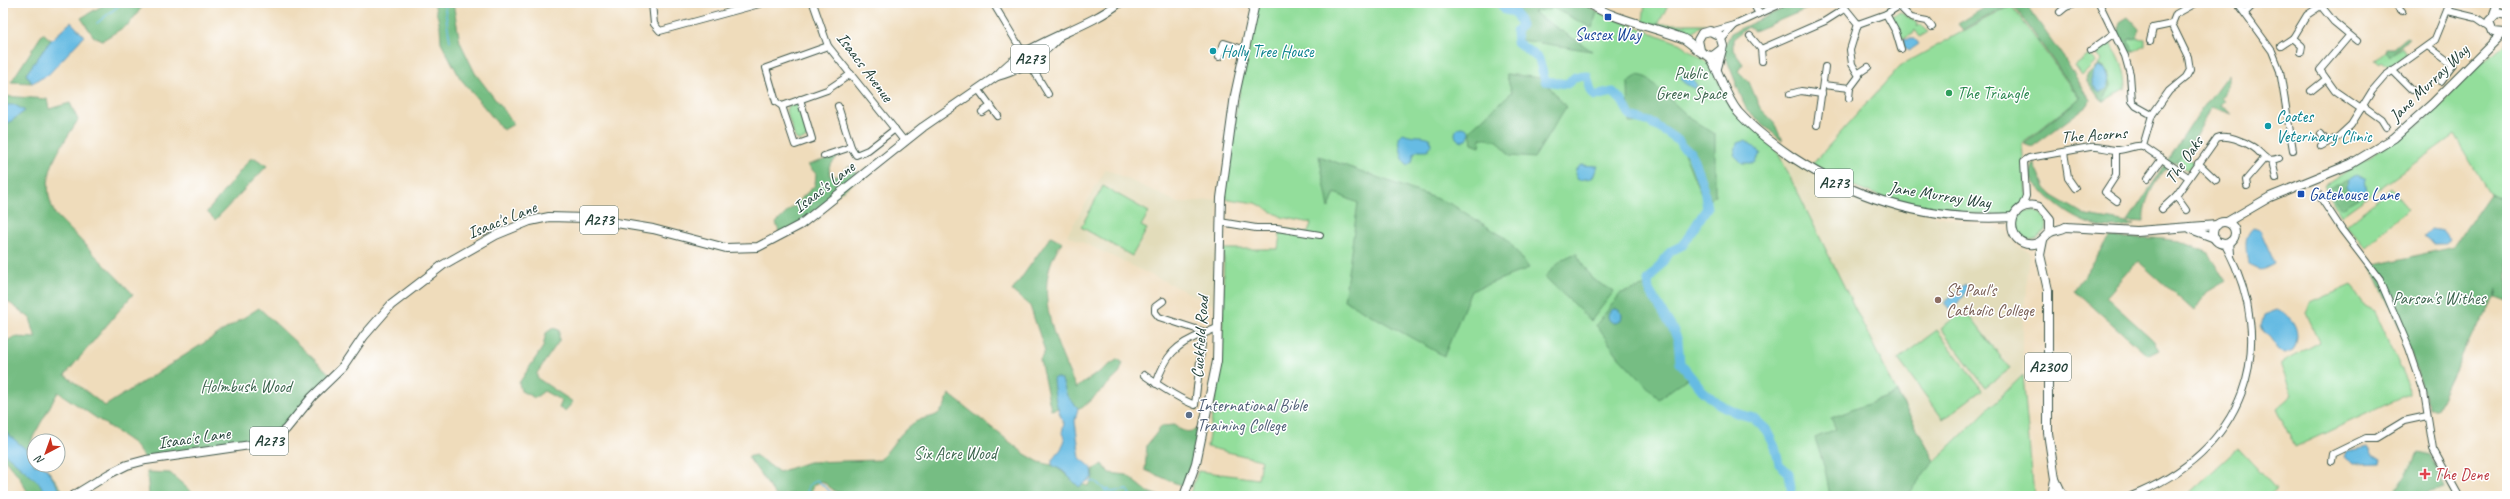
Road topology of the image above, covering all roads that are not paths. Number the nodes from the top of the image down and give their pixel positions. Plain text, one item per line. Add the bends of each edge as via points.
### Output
1 (652, 3) edge
2 (763, 3) edge
3 (813, 3) edge
4 (993, 3) edge
5 (1120, 3) edge
6 (1255, 3) edge
7 (1587, 3) edge
8 (1753, 3) edge
9 (1783, 3) edge
10 (2079, 3) edge
11 (2099, 3) edge
12 (2196, 3) edge
13 (2237, 3) edge
14 (2255, 3) edge
15 (2394, 3) edge
16 (2450, 3) edge
17 (2498, 3) edge
18 (2323, 4) edge
19 (1902, 5) edge
20 (2064, 5) edge
21 (1843, 6) edge
22 (2402, 11) dead end
23 (2448, 11) junction
24 (2060, 12) dead end
25 (2245, 13) junction
26 (1759, 14) junction
27 (1886, 14) junction
28 (2493, 15) junction
29 (2507, 15) edge
30 (2477, 18) junction
31 (1858, 24) junction
32 (2172, 24) junction
33 (1735, 25) junction
34 (1932, 27) dead end
35 (2490, 28) junction
36 (1714, 31) junction
37 (2505, 33) edge
38 (2113, 34) junction
39 (1700, 36) junction
40 (1750, 36) dead end
41 (2349, 36) junction
42 (2293, 38) junction
43 (1683, 39) junction
44 (1722, 39) junction
45 (2150, 41) dead end
46 (2356, 41) dead end
47 (828, 46) junction
48 (2281, 46) dead end
49 (2429, 47) junction
50 (1244, 49) junction
51 (1722, 49) junction
52 (1761, 49) junction
53 (1901, 49) dead end
54 (1700, 50) junction
55 (2091, 50) dead end
56 (2301, 52) dead end
57 (2483, 52) junction
58 (1219, 56) dead end
59 (1709, 56) junction
60 (1026, 58) junction
61 (1762, 61) dead end
62 (1825, 67) dead end
63 (1868, 67) dead end
64 (1717, 68) junction
65 (2392, 70) junction
66 (1859, 73) junction
67 (851, 74) junction
68 (2326, 79) junction
69 (2441, 81) dead end
70 (1823, 85) junction
71 (1850, 88) junction
72 (978, 89) junction
73 (2412, 90) dead end
74 (2311, 91) dead end
75 (1048, 94) dead end
76 (1790, 94) dead end
77 (1822, 94) junction
78 (1849, 98) dead end
79 (800, 99) junction
80 (782, 106) junction
81 (838, 106) dead end
82 (991, 106) junction
83 (2362, 107) junction
84 (982, 112) dead end
85 (2152, 115) junction
86 (998, 116) dead end
87 (1817, 125) dead end
88 (2386, 128) dead end
89 (895, 129) junction
90 (2321, 134) dead end
91 (906, 142) junction
92 (2327, 142) junction
93 (2143, 146) junction
94 (2321, 146) dead end
95 (851, 147) junction
96 (2116, 150) junction
97 (2293, 150) dead end
98 (2064, 152) junction
99 (824, 156) dead end
100 (2279, 158) dead end
101 (2264, 159) junction
102 (2161, 160) junction
103 (2272, 161) junction
104 (2198, 163) junction
105 (2188, 177) junction
106 (2276, 178) dead end
107 (2147, 179) dead end
108 (2216, 180) dead end
109 (2247, 186) dead end
110 (2075, 188) dead end
111 (2317, 192) dead end
112 (2026, 196) junction
113 (2176, 196) junction
114 (2117, 200) dead end
115 (2034, 205) junction
116 (2021, 208) junction
117 (2162, 209) dead end
118 (2186, 210) dead end
119 (2246, 211) junction
120 (2013, 217) junction
121 (2050, 219) junction
122 (1998, 220) junction
123 (1220, 222) junction
124 (2227, 222) junction
125 (2217, 225) junction
126 (2012, 227) junction
127 (2066, 227) junction
128 (2188, 228) junction
129 (2234, 229) junction
130 (2050, 232) junction
131 (1320, 235) dead end
132 (2215, 238) junction
133 (2043, 240) junction
134 (2227, 242) junction
135 (2029, 244) junction
136 (2040, 254) junction
137 (1163, 301) dead end
138 (1217, 328) junction
139 (1204, 333) junction
140 (1144, 375) dead end
141 (1156, 384) junction
142 (2427, 416) junction
143 (2332, 461) dead end
144 (2055, 479) junction
145 (73, 496) edge
146 (1184, 496) edge
147 (2052, 496) edge
148 (2063, 496) edge
149 (2131, 496) edge
150 (2459, 496) edge

1 - 2 street via 654,24 660,31
3 - 47 street, Isaacs Avenue
4 - 60 street
5 - 60 main road, Isaac's Lane / A273
6 - 50 main road
7 - 43 main road via 1606,13
8 - 26 street
9 - 26 street
10 - 20 street
11 - 38 street
12 - 32 street via 2176,14
13 - 25 street
14 - 25 street
15 - 22 street
16 - 23 street
17 - 28 main road
18 - 41 street
18 - 42 street via 2307,15
19 - 27 street
19 - 34 street via 1911,18 1927,21
20 - 24 street
21 - 31 street
21 - 52 street via 1825,21
23 - 30 street
23 - 49 street via 2439,35
25 - 97 street via 2272,51 2280,71
26 - 33 street
27 - 31 street
27 - 53 street via 1896,32
28 - 29 main road
28 - 30 street
28 - 35 main road
30 - 35 street
31 - 66 street via 1850,50 1852,64
32 - 45 street via 2153,28
32 - 85 street via 2188,57 2190,70 2186,77 2169,91
33 - 36 street
33 - 44 street
35 - 37 main road
35 - 57 main road
36 - 39 main road via 1706,31
36 - 44 main road
37 - 57 main road, Jane Murray Way
38 - 55 street
38 - 85 street via 2125,56 2130,74 2132,101
39 - 43 main road
39 - 54 main road
40 - 52 street
41 - 46 street
41 - 68 street via 2320,70
42 - 48 street
42 - 56 street via 2302,46
43 - 54 main road
44 - 51 main road
47 - 67 street, Isaacs Avenue
47 - 80 street via 766,68 776,102
49 - 65 street
49 - 69 street via 2453,65
50 - 58 street via 1224,43
50 - 123 main road, Cuckfield Road via 1224,176
51 - 59 main road
51 - 64 main road
52 - 61 street
54 - 59 main road
57 - 119 main road, Jane Murray Way via 2412,123 2375,151 2351,164 2270,196
59 - 64 main road, Jane Murray Way / A273
60 - 72 main road, Isaac's Lane / A273 via 1003,70
60 - 75 street
62 - 70 street
63 - 66 street
64 - 122 main road, Jane Murray Way / A273 via 1727,95 1740,114 1783,151 1828,180 1889,204
65 - 73 street
65 - 83 street via 2376,85
66 - 71 street
67 - 79 street via 827,90
67 - 89 street, Isaacs Avenue
68 - 74 street
68 - 83 street via 2336,91
70 - 71 street
70 - 77 street
71 - 78 street
72 - 82 street
72 - 91 main road, Isaac's Lane / A273 via 947,109
76 - 77 street via 1801,91
77 - 87 street
79 - 80 street
79 - 80 street via 812,139 807,141 795,145
81 - 95 street
82 - 84 street
82 - 86 street
83 - 88 street via 2381,119
83 - 92 street via 2344,132
85 - 93 street
89 - 91 street, Isaacs Avenue
89 - 95 street via 859,156
90 - 92 street
91 - 145 main road, Isaac's Lane / A273 via 800,225 758,247 726,248 653,229 586,218 549,217 530,221 496,235 443,265 391,305 342,367 276,438 264,443 127,465
92 - 94 street
93 - 96 street, The Acorns
93 - 102 street
95 - 99 street
96 - 98 street, The Acorns via 2099,146
96 - 114 street via 2116,175 2103,195
98 - 110 street via 2068,178
98 - 112 street, The Acorns via 2024,161
100 - 103 street
101 - 103 street, The Oaks
101 - 104 street, The Oaks via 2254,147 2222,136 2211,143
101 - 109 street via 2246,180
102 - 105 street
102 - 107 street
103 - 106 street
104 - 105 street, The Oaks
104 - 108 street
105 - 113 street, The Oaks
111 - 142 street via 2380,280 2409,348 2424,392
112 - 115 street
112 - 116 street
113 - 117 street, The Oaks
113 - 118 street
115 - 116 main road
115 - 121 main road via 2044,210
116 - 120 main road
119 - 124 main road, Jane Murray Way
119 - 129 main road, Jane Murray Way
120 - 122 main road, Jane Murray Way / A273
120 - 126 main road
121 - 127 main road
121 - 130 main road
122 - 126 main road, Jane Murray Way / A273
123 - 131 street
123 - 138 main road, Cuckfield Road
124 - 125 main road
124 - 129 main road
125 - 128 main road
125 - 132 main road via 2213,231
126 - 135 main road via 2016,237
127 - 128 main road via 2131,231
127 - 130 main road
128 - 132 main road
129 - 134 main road via 2234,236
130 - 133 main road
132 - 134 main road
133 - 135 main road
133 - 136 main road, A2300
134 - 149 street via 2248,313 2252,354 2241,399 2222,431 2200,456 2169,478
135 - 136 main road
136 - 144 main road, A2300 via 2048,290 2048,433
137 - 139 street via 1156,306 1155,312 1159,317
138 - 139 street
138 - 146 main road, Cuckfield Road via 1217,360 1211,393 1196,464
139 - 141 street via 1174,350 1165,360
139 - 141 street via 1195,406
140 - 141 street
142 - 143 street via 2404,420 2376,438 2366,438 2344,448 2333,454
142 - 150 street via 2433,449
144 - 147 main road, A2300
144 - 148 main road, A2300

